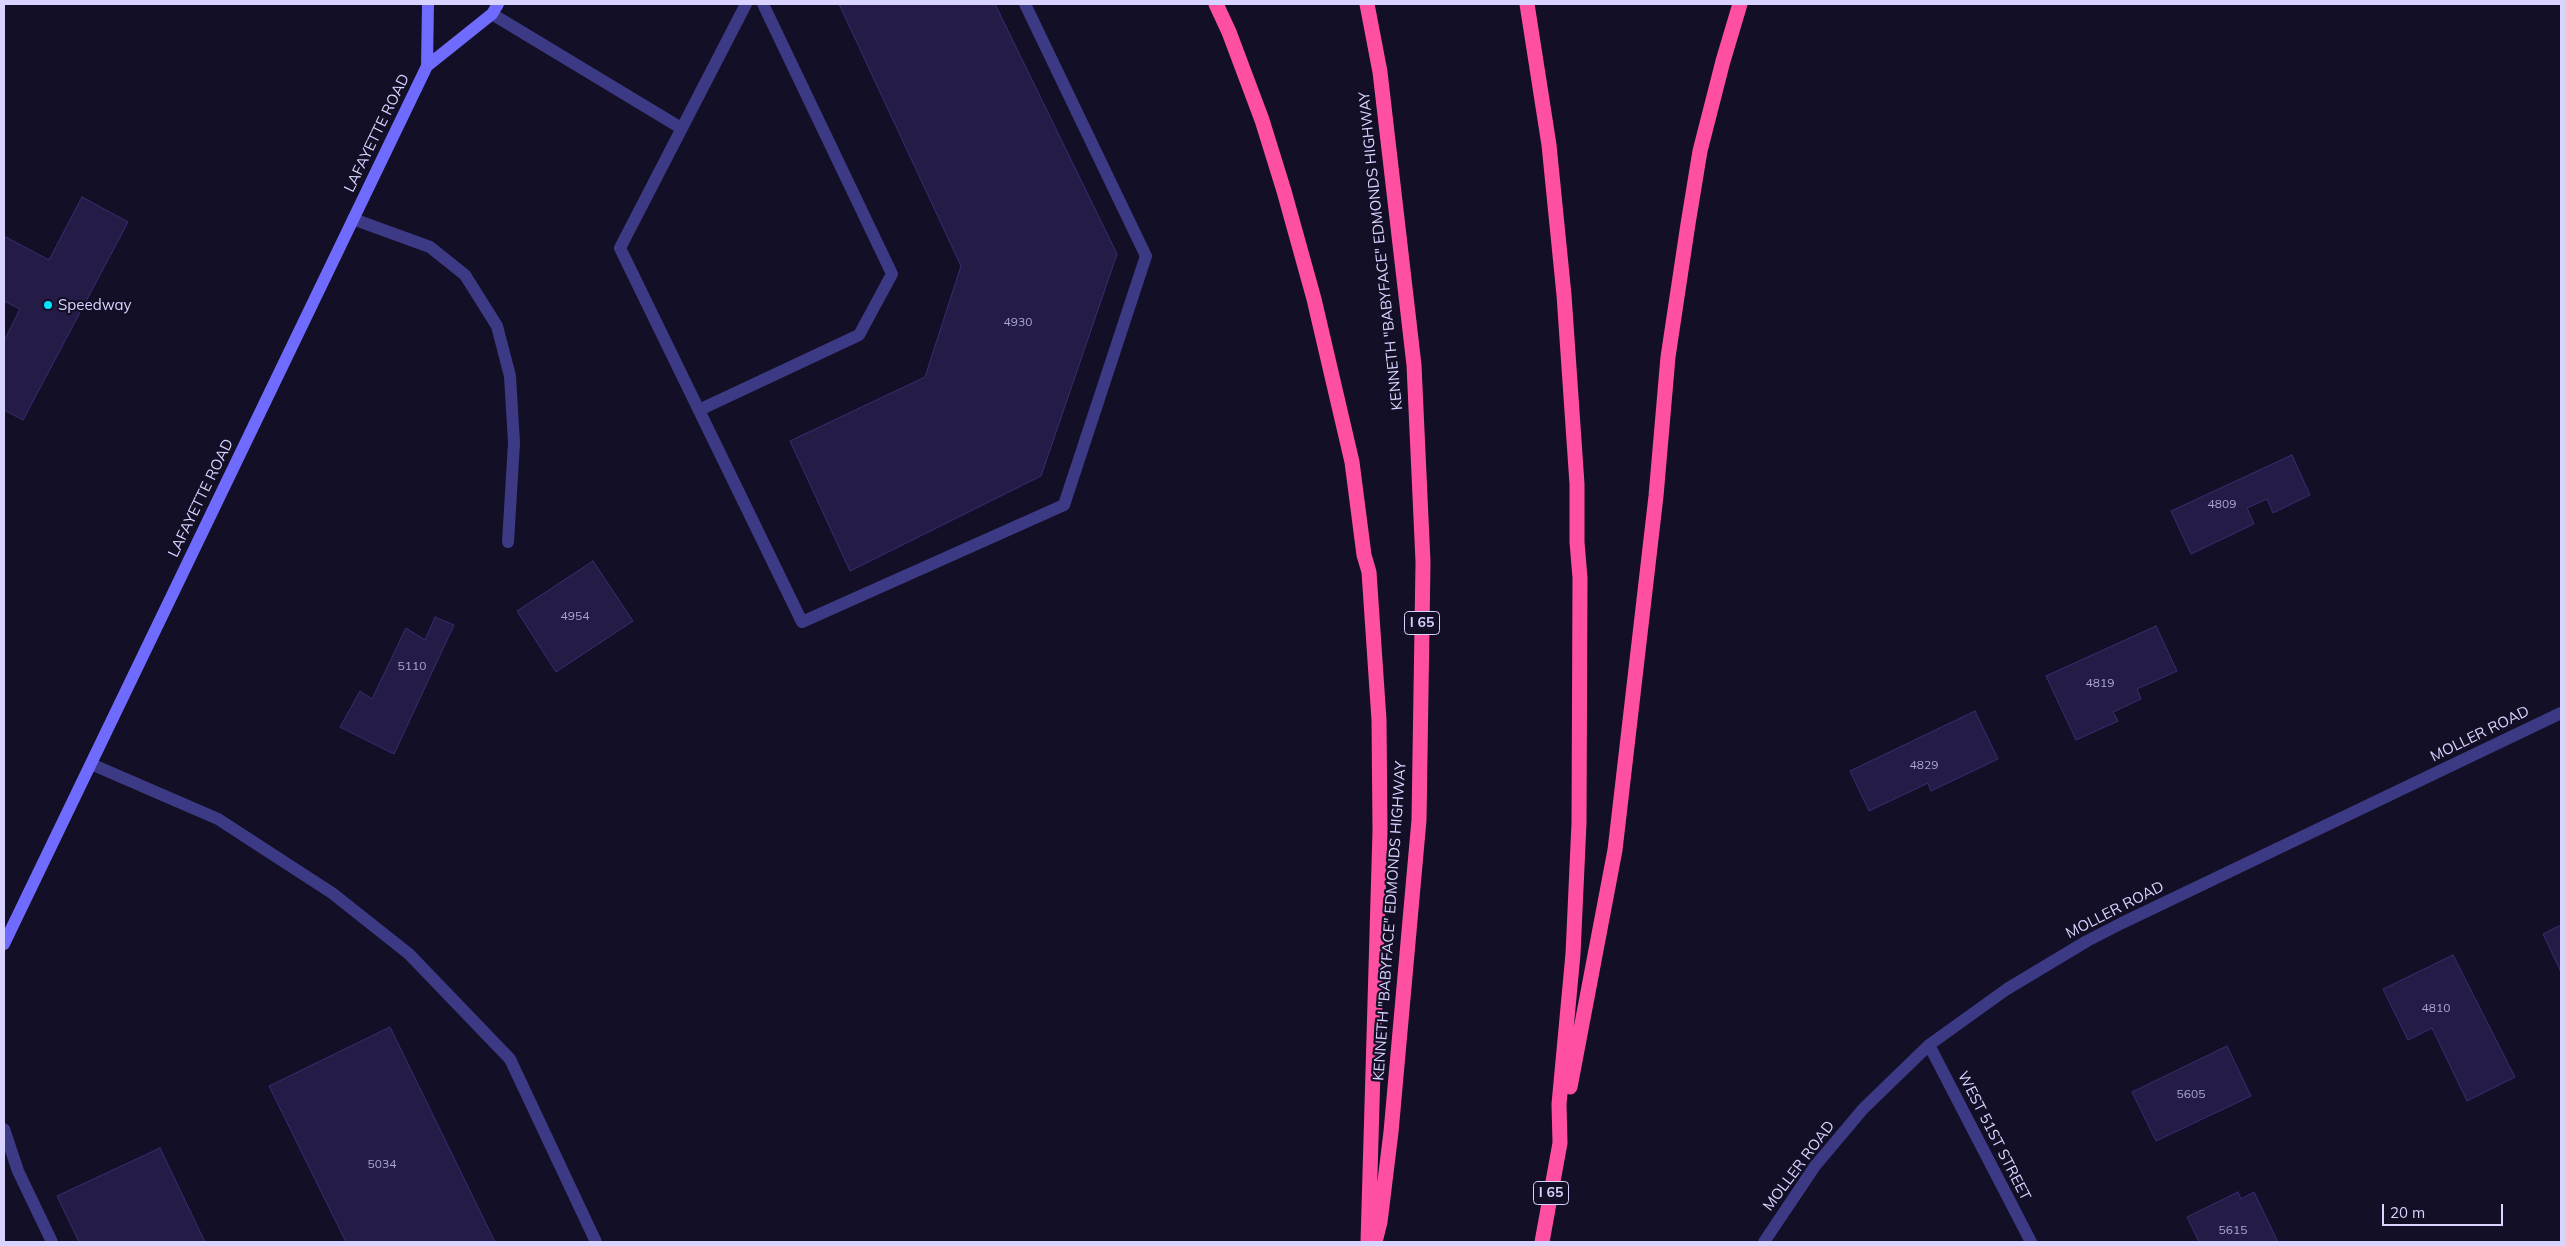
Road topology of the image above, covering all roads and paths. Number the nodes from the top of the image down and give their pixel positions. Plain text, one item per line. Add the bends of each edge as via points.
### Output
1 (428, 4) edge
2 (746, 4) edge
3 (763, 4) edge
4 (1025, 4) edge
5 (1216, 4) edge
6 (1367, 4) edge
7 (1528, 4) edge
8 (1740, 4) edge
9 (495, 9) edge
10 (427, 66) junction
11 (681, 128) junction
12 (353, 219) junction
13 (699, 410) junction
14 (508, 542) dead end
15 (2561, 713) edge
16 (91, 764) junction
17 (4, 944) edge
18 (1929, 1045) junction
19 (4, 1129) edge
20 (1560, 1143) junction
21 (52, 1242) edge
22 (596, 1242) edge
23 (1368, 1242) edge
24 (1375, 1242) edge
25 (1542, 1242) edge
26 (1764, 1242) edge
27 (2031, 1242) edge

1 - 10 main road, LAFAYETTE ROAD
2 - 11 street
3 - 13 street via 892,274 859,335
4 - 13 street via 1146,256 1064,505 802,622
5 - 23 highway via 1262,120 1314,299 1352,462 1369,572 1380,720 1380,831
6 - 24 highway, KENNETH "BABYFACE" EDMONDS HIGHWAY / I 65 via 1380,72 1414,365 1423,562 1419,820 1391,1132
7 - 20 highway, I 65 via 1549,145 1564,295 1580,578 1579,823 1573,954 1559,1104
8 - 20 highway via 1700,151 1688,224 1668,357 1656,496 1615,850
9 - 10 main road, LAFAYETTE ROAD
9 - 11 street
10 - 12 main road, LAFAYETTE ROAD
11 - 13 street via 620,248
12 - 14 street via 430,247 465,275 497,326 510,376 514,443
12 - 16 main road, LAFAYETTE ROAD
15 - 18 street, MOLLER ROAD via 2087,941 2007,989
16 - 17 main road, LAFAYETTE ROAD
16 - 22 street via 218,819 332,893 409,954 510,1059
18 - 26 street, MOLLER ROAD via 1863,1109 1826,1152
18 - 27 street, WEST 51ST STREET
19 - 21 street via 18,1171
20 - 25 highway, I 65

